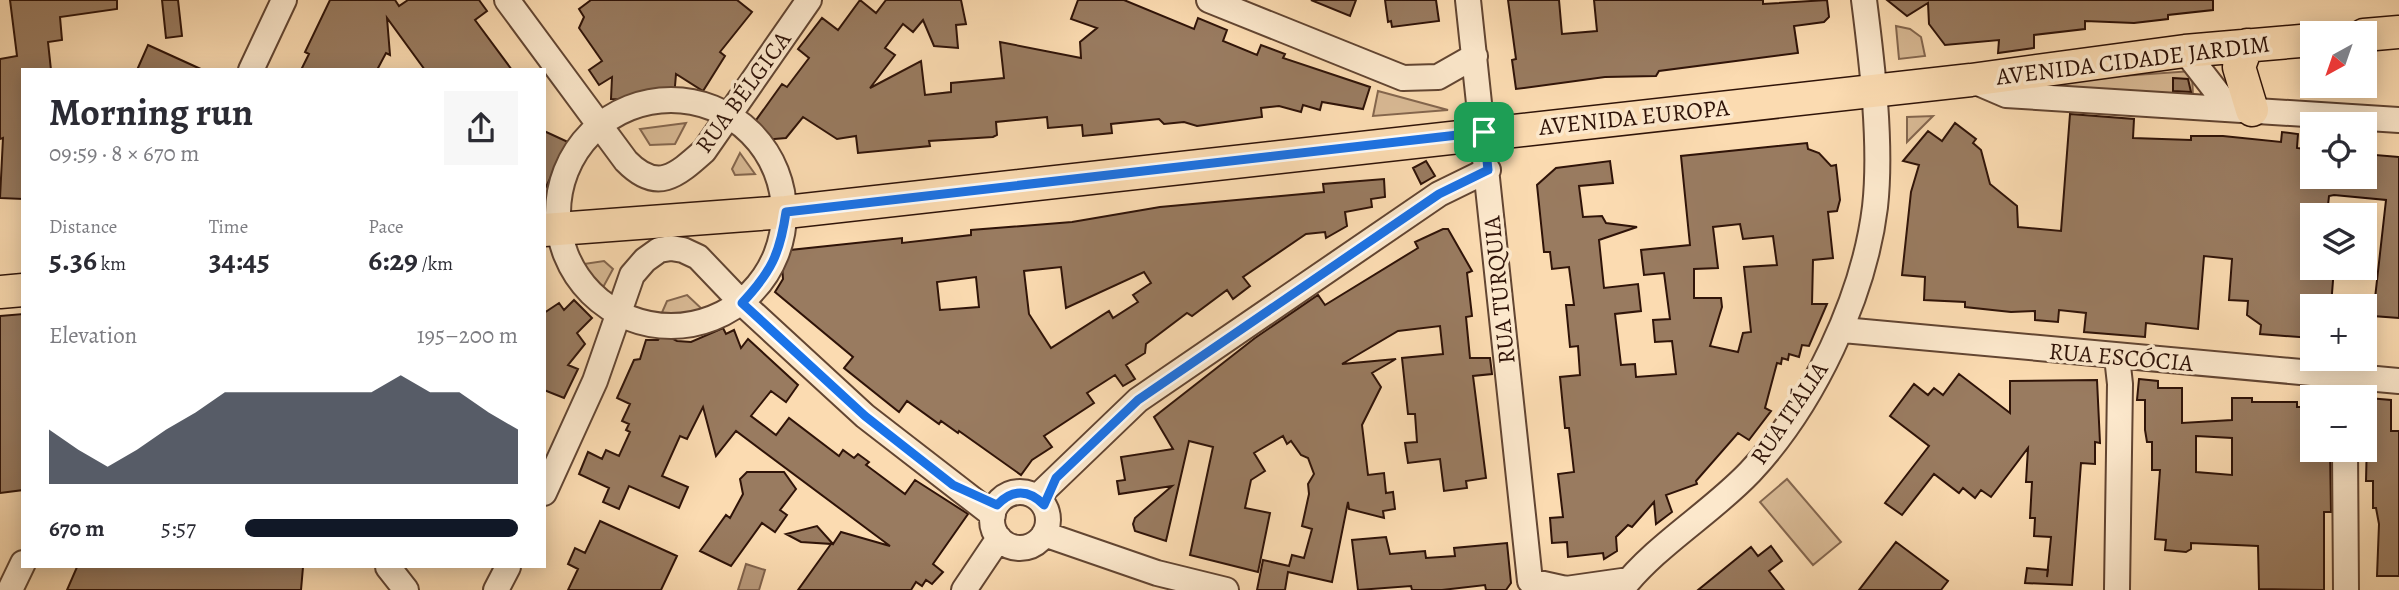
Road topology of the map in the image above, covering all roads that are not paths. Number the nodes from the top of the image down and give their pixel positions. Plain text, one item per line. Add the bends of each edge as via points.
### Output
1 (284, 0) edge
2 (507, 0) edge
3 (809, 0) edge
4 (1209, 0) edge
5 (1468, 0) edge
6 (1864, 0) edge
7 (2399, 32) edge
8 (2377, 34) edge
9 (2300, 41) edge
10 (2248, 45) junction
11 (2185, 51) junction
12 (1475, 56) junction
13 (252, 68) edge
14 (1971, 80) junction
15 (1874, 90) junction
16 (2241, 110) junction
17 (731, 116) junction
18 (2399, 120) edge
19 (597, 125) junction
20 (1484, 132) junction
21 (1488, 170) junction
22 (786, 212) junction
23 (551, 230) edge
24 (21, 289) edge
25 (0, 292) edge
26 (742, 303) junction
27 (619, 316) junction
28 (1843, 330) junction
29 (2117, 357) junction
30 (2399, 381) edge
31 (2330, 385) edge
32 (2363, 385) edge
33 (2345, 462) edge
34 (546, 489) edge
35 (1043, 515) junction
36 (999, 526) junction
37 (21, 567) edge
38 (389, 568) edge
39 (507, 568) edge
40 (1528, 585) edge
41 (1625, 585) edge
42 (10, 590) edge
43 (407, 590) edge
44 (496, 590) edge
45 (964, 590) edge
46 (1226, 590) edge
47 (2117, 590) edge
48 (2346, 590) edge

1 - 13 street
2 - 19 street
3 - 17 street, RUA BÉLGICA
4 - 12 street via 1403,78 1438,77
5 - 12 street, RUA TURQUIA
6 - 15 street, RUA ITÁLIA
7 - 8 main road
9 - 10 main road, AVENIDA CIDADE JARDIM
10 - 11 main road, AVENIDA CIDADE JARDIM
10 - 16 main road via 2239,67
11 - 14 main road, AVENIDA CIDADE JARDIM
11 - 16 street
12 - 20 street, RUA TURQUIA
14 - 15 main road, AVENIDA EUROPA
14 - 16 street, AVENIDA CIDADE JARDIM via 2006,96
15 - 20 main road, AVENIDA EUROPA
15 - 28 street, RUA ITÁLIA via 1875,206
16 - 18 street, AVENIDA CIDADE JARDIM
17 - 19 street via 694,103 662,104 630,107
17 - 19 street, RUA BÉLGICA via 704,151 669,176 648,179
17 - 22 street via 757,137 778,172
19 - 23 street via 574,150 558,188
20 - 21 street, RUA TURQUIA
20 - 22 main road, AVENIDA EUROPA
21 - 35 street via 1439,194 1138,400 1056,478
21 - 40 street, RUA TURQUIA
22 - 23 main road, AVENIDA EUROPA
22 - 26 street via 776,257 766,277
23 - 27 street via 592,295
24 - 25 main road
26 - 27 street via 715,318 684,326 653,326
26 - 27 street via 698,257 684,250 659,250 632,275
26 - 36 street via 865,416
27 - 34 street
28 - 29 street, RUA ESCÓCIA
28 - 41 street, RUA ITÁLIA via 1772,446 1749,473
29 - 31 street, RUA ESCÓCIA
29 - 47 street
30 - 32 street, RUA ESCÓCIA
33 - 48 street
35 - 36 street via 1029,546
35 - 36 street via 1015,492
35 - 46 street via 1101,555
36 - 45 street via 981,568
37 - 42 street
38 - 43 street
39 - 44 street
40 - 41 street, RUA ITÁLIA via 1566,589

